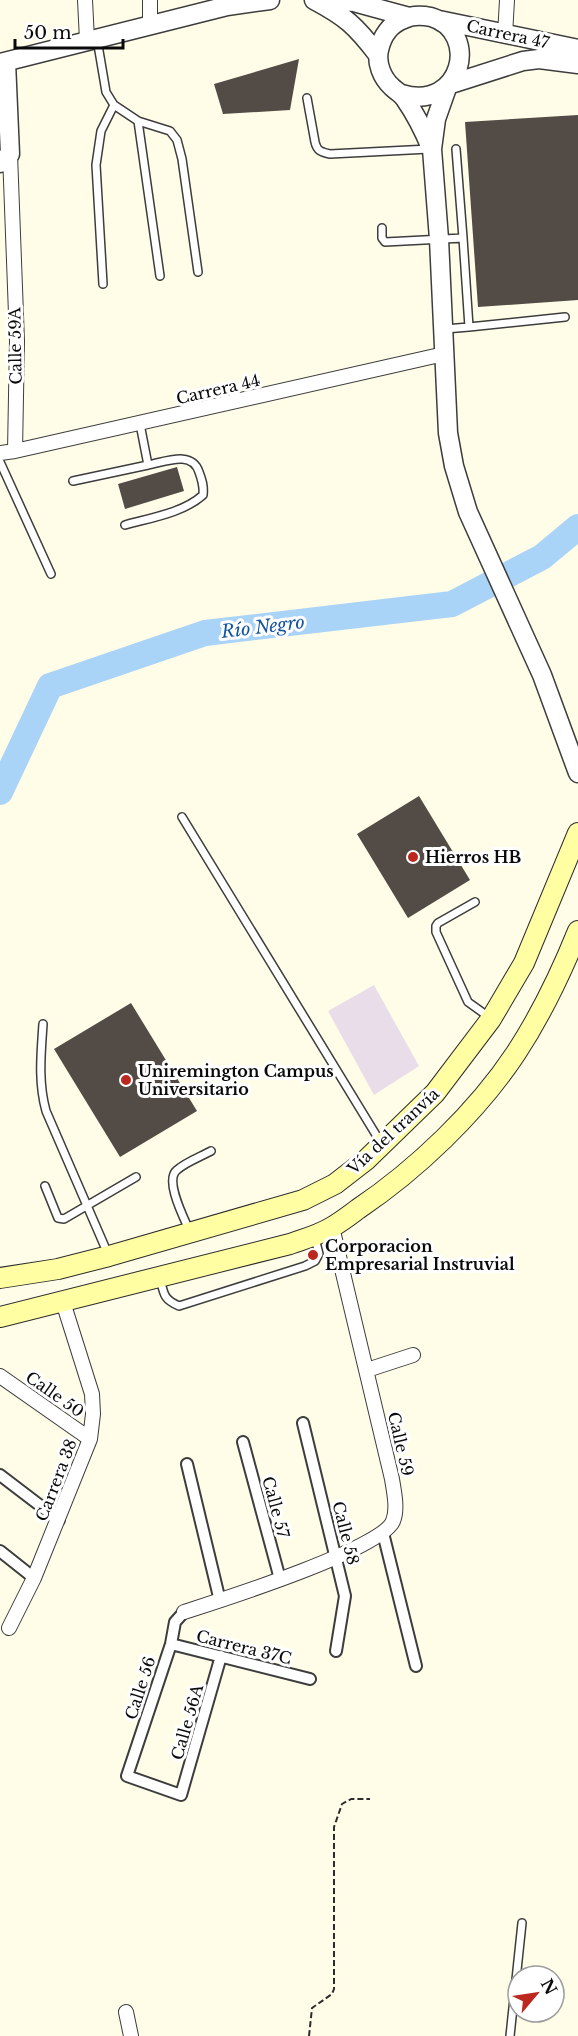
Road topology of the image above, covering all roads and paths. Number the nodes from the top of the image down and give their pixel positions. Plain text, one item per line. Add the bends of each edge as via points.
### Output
1 (86, 0) edge
2 (150, 0) edge
3 (270, 0) edge
4 (314, 0) edge
5 (333, 0) edge
6 (507, 0) edge
7 (354, 1) edge
8 (227, 3) edge
9 (409, 16) junction
10 (437, 20) junction
11 (150, 25) junction
12 (505, 35) junction
13 (92, 39) junction
14 (578, 49) edge
15 (378, 55) junction
16 (3, 62) edge
17 (578, 64) edge
18 (448, 85) junction
19 (402, 94) junction
20 (307, 98) dead end
21 (114, 105) junction
22 (138, 121) junction
23 (432, 149) junction
24 (456, 149) dead end
25 (5, 158) edge
26 (5, 177) edge
27 (382, 228) dead end
28 (463, 238) junction
29 (439, 240) junction
30 (198, 272) dead end
31 (160, 276) dead end
32 (103, 284) dead end
33 (565, 317) dead end
34 (469, 327) junction
35 (443, 329) junction
36 (444, 354) junction
37 (140, 424) junction
38 (15, 451) junction
39 (0, 453) edge
40 (0, 462) edge
41 (148, 465) junction
42 (73, 481) dead end
43 (125, 525) dead end
44 (51, 574) dead end
45 (578, 773) edge
46 (182, 818) dead end
47 (578, 833) edge
48 (475, 902) dead end
49 (578, 931) edge
50 (572, 959) edge
51 (491, 1019) junction
52 (43, 1024) dead end
53 (382, 1145) junction
54 (211, 1151) dead end
55 (136, 1176) dead end
56 (45, 1185) dead end
57 (87, 1206) junction
58 (332, 1227) junction
59 (190, 1233) junction
60 (314, 1235) junction
61 (109, 1256) junction
62 (159, 1277) junction
63 (0, 1278) edge
64 (63, 1302) junction
65 (0, 1317) edge
66 (413, 1355) dead end
67 (367, 1370) junction
68 (0, 1376) edge
69 (303, 1423) dead end
70 (90, 1439) junction
71 (243, 1442) dead end
72 (187, 1464) dead end
73 (0, 1475) edge
74 (59, 1520) junction
75 (383, 1533) junction
76 (0, 1551) edge
77 (337, 1558) junction
78 (34, 1578) junction
79 (280, 1579) junction
80 (220, 1601) junction
81 (183, 1612) joint
82 (4, 1625) edge
83 (171, 1644) junction
84 (336, 1651) dead end
85 (221, 1656) junction
86 (416, 1666) dead end
87 (310, 1679) dead end
88 (182, 1795) joint
89 (370, 1799) dead end
90 (522, 1923) dead end
91 (126, 2012) dead end
92 (131, 2036) edge
93 (309, 2036) edge
94 (510, 2036) edge

1 - 13 street
2 - 11 street
3 - 8 street
4 - 15 street via 354,24
5 - 7 street
6 - 12 street
7 - 9 street
8 - 11 street
9 - 10 street
9 - 15 street via 387,30
10 - 12 street, Carrera 47
10 - 18 street via 452,32 459,50 458,69
11 - 13 street
12 - 14 street, Carrera 47
13 - 16 street
13 - 21 lane via 106,92
15 - 19 street via 387,82
16 - 25 street, Calle 59A
17 - 18 street, Carrera 47 via 539,58
18 - 19 street via 431,96
18 - 23 street via 436,119
19 - 23 street
20 - 23 lane via 320,152
21 - 22 lane
21 - 32 lane via 100,131 96,165
22 - 30 lane via 170,131 177,140
22 - 31 lane
23 - 29 street
24 - 28 lane
25 - 26 street, Calle 59A
26 - 38 street, Calle 59A via 17,342
27 - 29 lane via 386,242
28 - 29 lane
28 - 34 lane
29 - 35 street
33 - 34 lane
34 - 35 lane
35 - 36 street
36 - 37 street, Carrera 44
36 - 45 street via 448,433 468,512 518,618
37 - 38 street, Carrera 44
37 - 41 lane
38 - 39 street, Carrera 44
40 - 44 lane
41 - 42 lane
41 - 43 lane via 192,460 204,485 203,495 182,508
46 - 53 lane
47 - 51 main road, Vía del tranvía via 524,963
48 - 51 lane via 438,923 436,932 468,1002
49 - 50 main road
50 - 58 main road via 515,1054 478,1100 386,1191
51 - 53 main road, Vía del tranvía via 435,1093
52 - 57 lane via 42,1095
53 - 59 main road, Vía del tranvía via 335,1184 303,1200
54 - 59 lane via 172,1175
55 - 57 lane
56 - 57 lane via 58,1218 64,1219
57 - 61 lane
58 - 60 main road
58 - 67 street, Calle 59
59 - 61 main road, Vía del tranvía
60 - 62 main road
60 - 62 lane via 319,1254 315,1261 179,1306 168,1301
61 - 63 main road, Vía del tranvía
62 - 64 main road
64 - 65 main road
64 - 70 street, Carrera 38 via 92,1394
66 - 67 street
67 - 75 street, Calle 59 via 395,1503 393,1522
68 - 70 street, Calle 50
69 - 77 street, Calle 58
70 - 74 street, Carrera 38
71 - 79 street, Calle 57
72 - 80 street
73 - 74 street
74 - 78 street, Carrera 38
75 - 77 street
75 - 86 street
76 - 78 street
77 - 79 street
77 - 84 street, Calle 58 via 345,1596
78 - 82 street, Carrera 38
79 - 80 street
80 - 81 street
81 - 83 street, Calle 56 via 175,1622
83 - 85 street, Carrera 37C
83 - 88 street, Calle 56 via 127,1776
85 - 87 street, Carrera 37C
85 - 88 street, Calle 56A
89 - 93 path via 351,1798 342,1804 334,1827 334,1989 312,2008
90 - 94 lane
91 - 92 street

